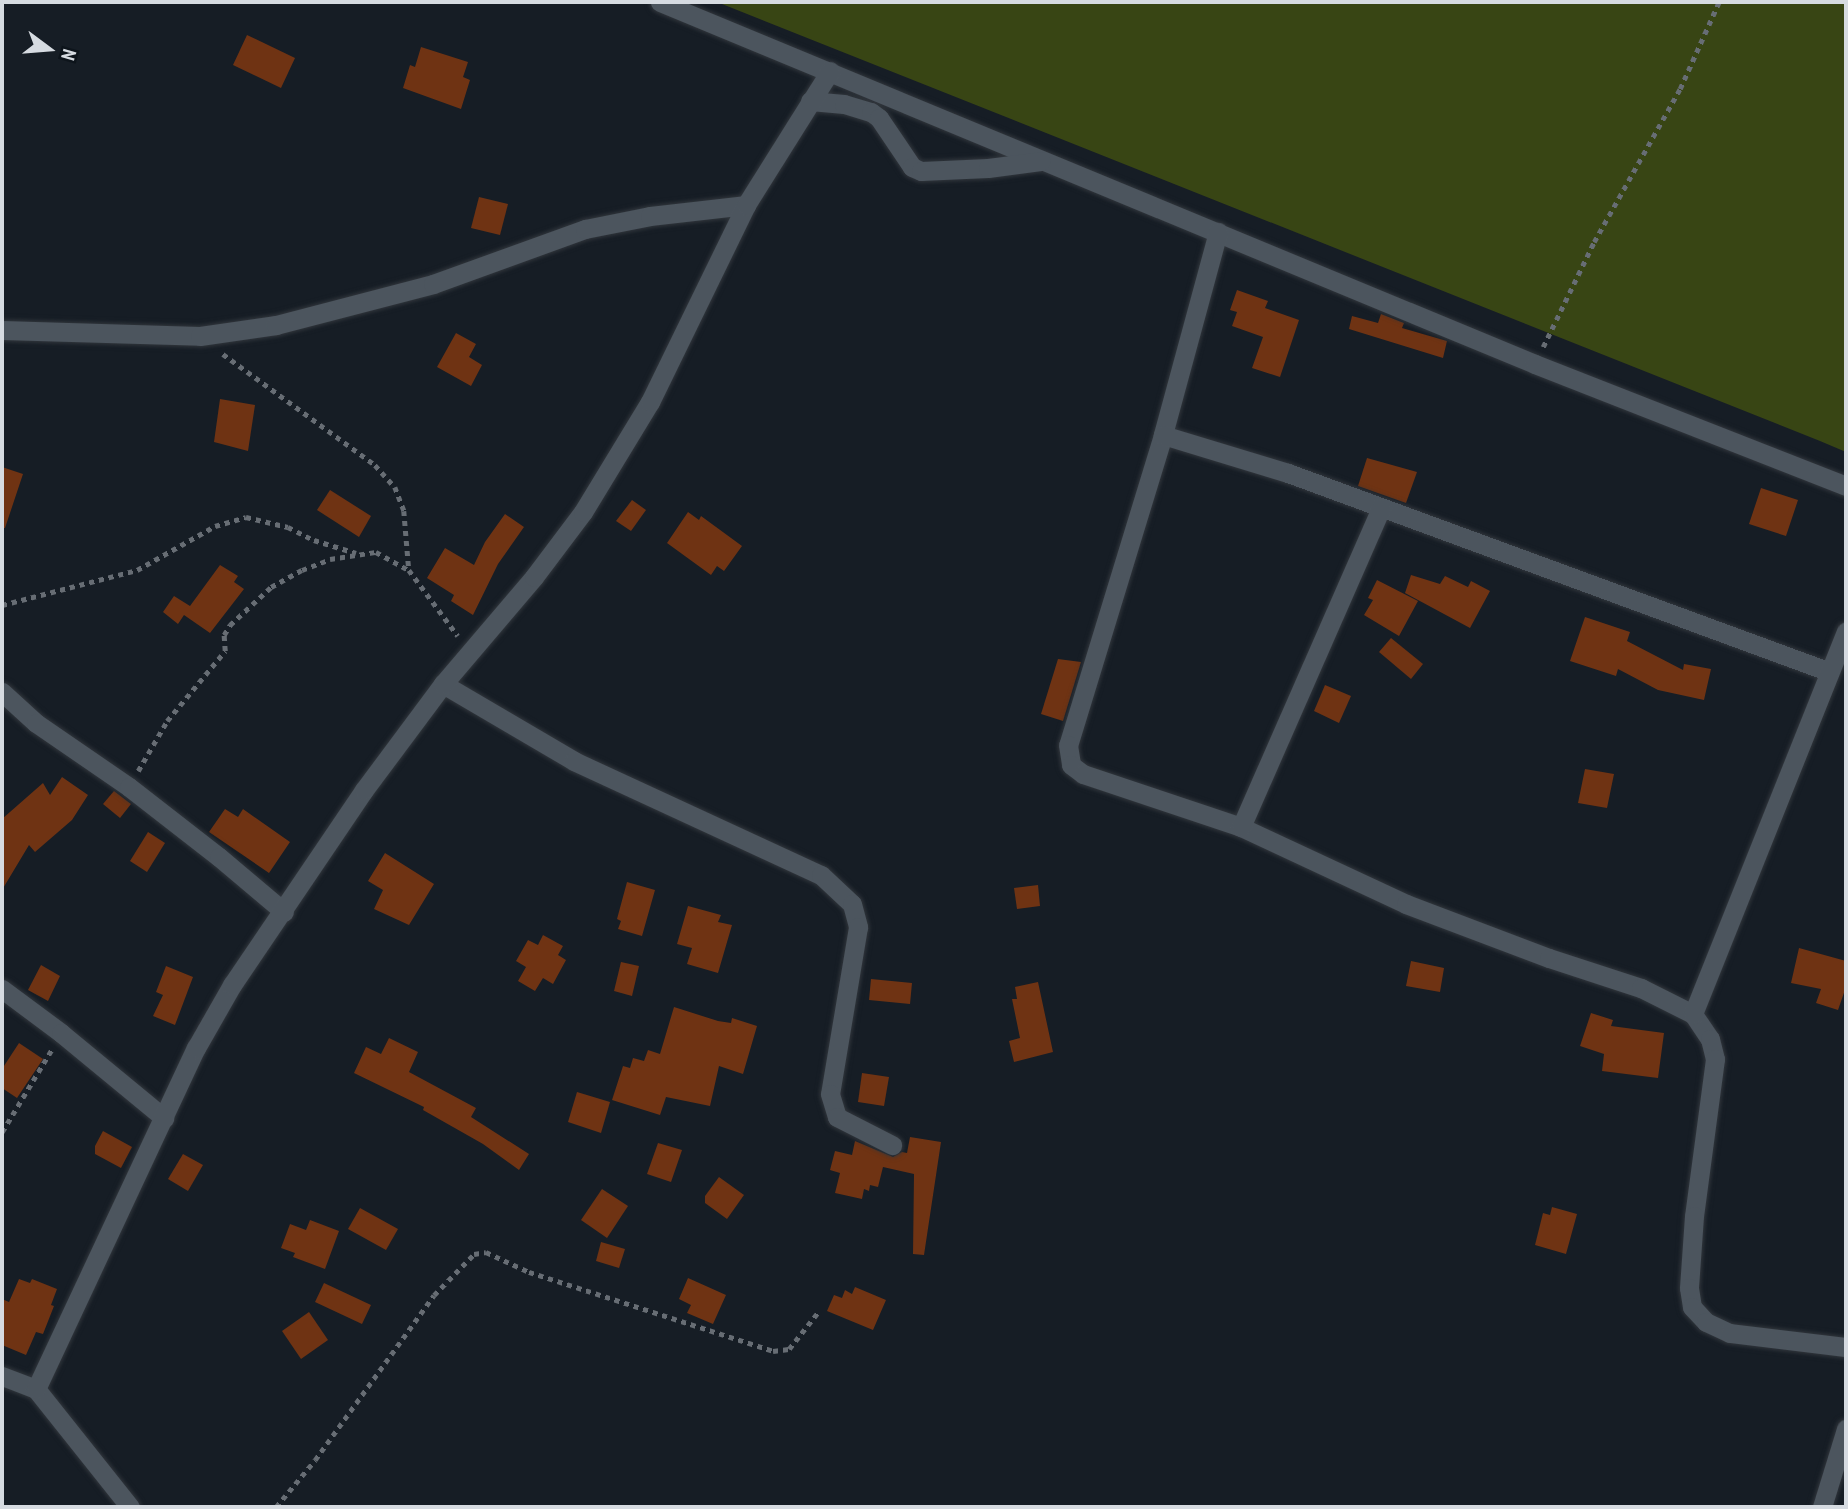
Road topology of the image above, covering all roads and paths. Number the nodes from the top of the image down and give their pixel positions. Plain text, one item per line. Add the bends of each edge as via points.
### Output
1 (660, 2) edge
2 (1719, 2) edge
3 (830, 71) junction
4 (810, 102) junction
5 (1042, 161) junction
6 (746, 205) junction
7 (1218, 232) junction
8 (2, 330) edge
9 (200, 336) junction
10 (1535, 364) junction
11 (1163, 435) junction
12 (1846, 486) edge
13 (1381, 508) junction
14 (357, 553) junction
15 (409, 570) junction
16 (2, 605) edge
17 (1846, 632) edge
18 (468, 651) junction
19 (1830, 672) junction
20 (443, 684) junction
21 (2, 692) edge
22 (129, 787) junction
23 (1241, 827) junction
24 (284, 912) junction
25 (2, 989) edge
26 (1693, 1014) junction
27 (61, 1033) junction
28 (164, 1118) junction
29 (2, 1132) edge
30 (892, 1145) dead end
31 (819, 1311) dead end
32 (1846, 1347) edge
33 (2, 1376) edge
34 (36, 1389) junction
35 (1846, 1429) edge
36 (130, 1507) edge
37 (276, 1507) edge
38 (1822, 1507) edge

1 - 3 street
2 - 10 path via 1680,89 1594,242
3 - 4 street
3 - 5 street
4 - 5 street via 844,104 871,112 912,167 921,171
4 - 6 street
5 - 7 street
6 - 9 street via 585,229 433,284 347,309
6 - 18 street via 622,450 534,577
7 - 10 street
7 - 11 street
8 - 9 street
9 - 15 path via 375,465 395,487 404,511
10 - 12 street
11 - 13 street via 1288,473
11 - 23 street via 1068,745 1072,765 1083,774
13 - 19 street
13 - 23 street
14 - 15 path via 376,552
14 - 16 path via 247,517 215,526 137,570
14 - 22 path via 302,570 271,587 240,613 226,629 225,651 167,720
15 - 18 path
17 - 19 street
18 - 20 street
19 - 26 street
20 - 24 street via 364,790
20 - 30 street via 574,761 821,875 852,904 858,927 830,1094 837,1116
21 - 22 street via 36,723
22 - 24 street
23 - 26 street via 1406,904 1641,988
24 - 28 street via 232,985
25 - 27 street
26 - 32 street via 1710,1039 1715,1059 1694,1216 1692,1307 1706,1322 1730,1334
27 - 28 street
27 - 29 path
28 - 34 street
31 - 37 path via 789,1349 773,1351 529,1272 486,1252 474,1254 435,1295 315,1461
33 - 34 street
34 - 36 street
35 - 38 street

